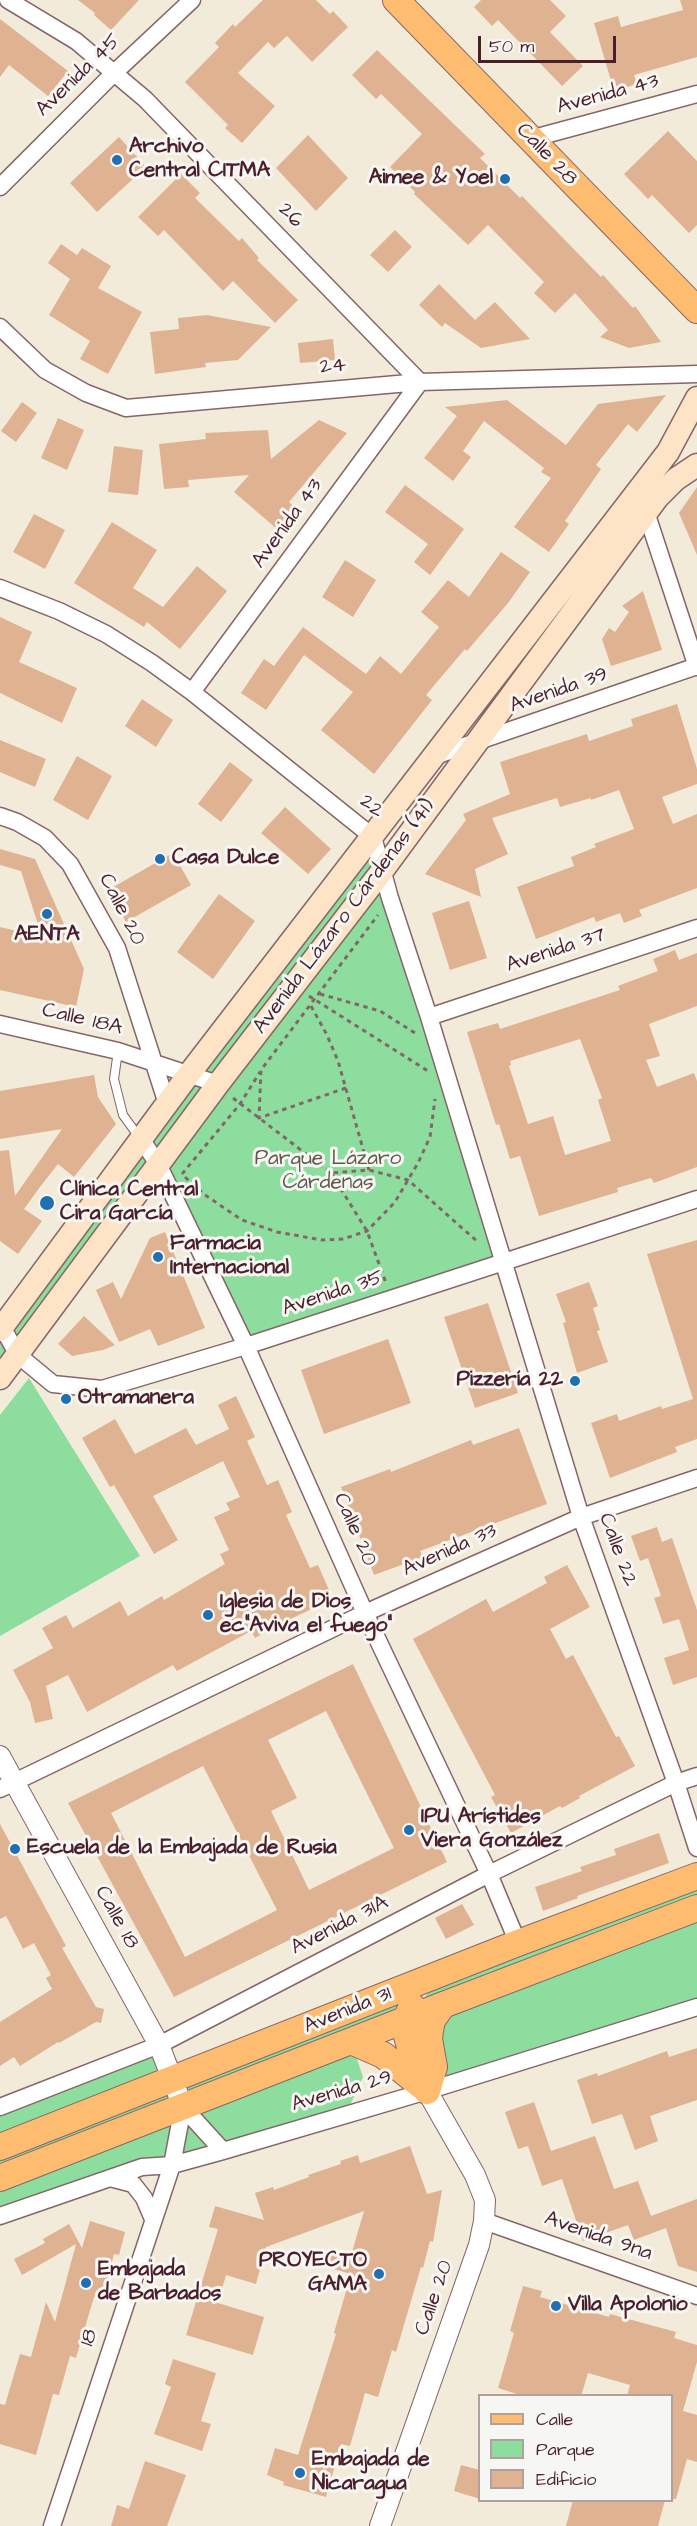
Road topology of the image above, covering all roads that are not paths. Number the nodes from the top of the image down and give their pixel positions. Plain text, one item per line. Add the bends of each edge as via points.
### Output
1 (8, 0) edge
2 (192, 0) edge
3 (396, 0) edge
4 (113, 74) junction
5 (697, 94) edge
6 (530, 139) junction
7 (0, 187) edge
8 (696, 313) edge
9 (0, 327) edge
10 (697, 374) edge
11 (420, 382) junction
12 (697, 398) edge
13 (697, 419) edge
14 (672, 445) junction
15 (697, 465) edge
16 (646, 512) junction
17 (0, 588) edge
18 (697, 666) edge
19 (192, 692) junction
20 (478, 741) junction
21 (435, 756) junction
22 (0, 816) edge
23 (373, 837) junction
24 (382, 871) junction
25 (697, 928) edge
26 (429, 1017) junction
27 (0, 1024) edge
28 (118, 1051) junction
29 (154, 1062) junction
30 (189, 1074) junction
31 (218, 1084) junction
32 (167, 1104) junction
33 (141, 1139) junction
34 (161, 1161) junction
35 (697, 1199) edge
36 (503, 1264) junction
37 (1, 1328) edge
38 (246, 1346) junction
39 (18, 1355) junction
40 (0, 1378) edge
41 (697, 1478) edge
42 (581, 1517) junction
43 (365, 1613) junction
44 (0, 1756) edge
45 (697, 1776) edge
46 (676, 1783) junction
47 (7, 1786) edge
48 (697, 1848) edge
49 (489, 1874) junction
50 (697, 1876) edge
51 (697, 1908) edge
52 (518, 1943) junction
53 (434, 1977) junction
54 (443, 2005) junction
55 (697, 2007) edge
56 (406, 2019) junction
57 (351, 2041) junction
58 (159, 2045) junction
59 (173, 2080) junction
60 (427, 2091) junction
61 (0, 2107) edge
62 (183, 2107) junction
63 (0, 2148) edge
64 (223, 2151) junction
65 (172, 2164) junction
66 (0, 2178) edge
67 (110, 2178) junction
68 (0, 2216) edge
69 (153, 2219) junction
70 (484, 2221) junction
71 (697, 2296) edge
72 (52, 2526) edge
73 (380, 2526) edge

1 - 4 street, 26 via 76,41
2 - 4 street, Avenida 45
3 - 6 main road, Calle 28
4 - 7 street, Avenida 45
4 - 11 street, 26 via 144,99
5 - 6 street, Avenida 43
6 - 8 main road, Calle 28
9 - 11 street, 24 via 45,370 86,393 126,408
10 - 11 street, 24
11 - 19 street, Avenida 43
12 - 14 main road, Avenida Lázaro Cárdenas (41)
13 - 14 main road, Avenida Lázaro Cárdenas (41)
14 - 21 main road, Avenida Lázaro Cárdenas (41)
15 - 16 main road, Avenida Lázaro Cárdenas (41) via 676,479
16 - 18 street
16 - 20 main road, Avenida Lázaro Cárdenas (41)
17 - 19 street, 22 via 106,634
18 - 20 street, Avenida 39
19 - 23 street, 22
20 - 21 street, Avenida 39
20 - 24 main road, Avenida Lázaro Cárdenas (41)
21 - 23 main road, Avenida Lázaro Cárdenas (41)
22 - 29 street, Calle 20 via 45,838 70,864 117,948
23 - 24 street, 22
23 - 30 main road, Avenida Lázaro Cárdenas (41)
24 - 26 street, 22
24 - 31 main road, Avenida Lázaro Cárdenas (41)
25 - 26 street, Avenida 37
26 - 36 street, 22
27 - 28 street, Calle 18A
28 - 29 street, Calle 18A
28 - 33 lane via 114,1079 123,1114
29 - 30 street
29 - 32 street, Calle 20
30 - 31 street
30 - 32 main road, Avenida Lázaro Cárdenas (41)
31 - 34 main road, Avenida Lázaro Cárdenas (41)
32 - 33 main road, Avenida Lázaro Cárdenas (41)
33 - 34 street, Calle 20
33 - 37 main road, Avenida Lázaro Cárdenas (41)
34 - 38 street, Calle 20
34 - 39 main road, Avenida Lázaro Cárdenas (41)
35 - 36 street, Avenida 35
36 - 38 street, Avenida 35
36 - 42 street, Calle 22
37 - 39 street, Avenida 35
38 - 39 street, Avenida 35 via 102,1389 53,1384
38 - 43 street, Calle 20
39 - 40 main road, Avenida Lázaro Cárdenas (41)
41 - 42 street, Avenida 33
42 - 43 street, Avenida 33
42 - 46 street, Calle 22
43 - 47 street, Avenida 33
43 - 49 street, Calle 20
44 - 47 street, Calle 18
45 - 46 street, Avenida 31A
46 - 48 street, Calle 22
46 - 49 street, Avenida 31A
47 - 58 street, Calle 18
49 - 52 street, Calle 20
49 - 58 street, Avenida 31A
50 - 52 main road, Avenida 31
51 - 54 main road, Avenida 31
52 - 53 main road, Avenida 31
53 - 56 main road via 422,1989
53 - 59 main road, Avenida 31
54 - 56 main road, Avenida 31
54 - 60 main road via 432,2020 429,2038 434,2067
55 - 60 street, Avenida 29
56 - 57 main road, Avenida 31
56 - 60 main road via 413,2059
57 - 60 main road via 383,2055
57 - 62 main road, Avenida 31
58 - 59 street, Calle 18
58 - 61 street, Avenida 31A
59 - 62 street, Calle 18
59 - 63 main road, Avenida 31
60 - 64 street, Avenida 29
60 - 70 street, Calle 20 via 475,2175 485,2200
62 - 64 street, Calle 18
62 - 65 street
62 - 66 main road, Avenida 31
64 - 65 street, Avenida 29
65 - 67 street, Avenida 29 via 142,2167
65 - 69 street, 18
67 - 68 street, Avenida 29
67 - 69 street via 133,2184
69 - 72 street, 18
70 - 71 street, Avenida 9na
70 - 73 street, Calle 20 via 479,2245

